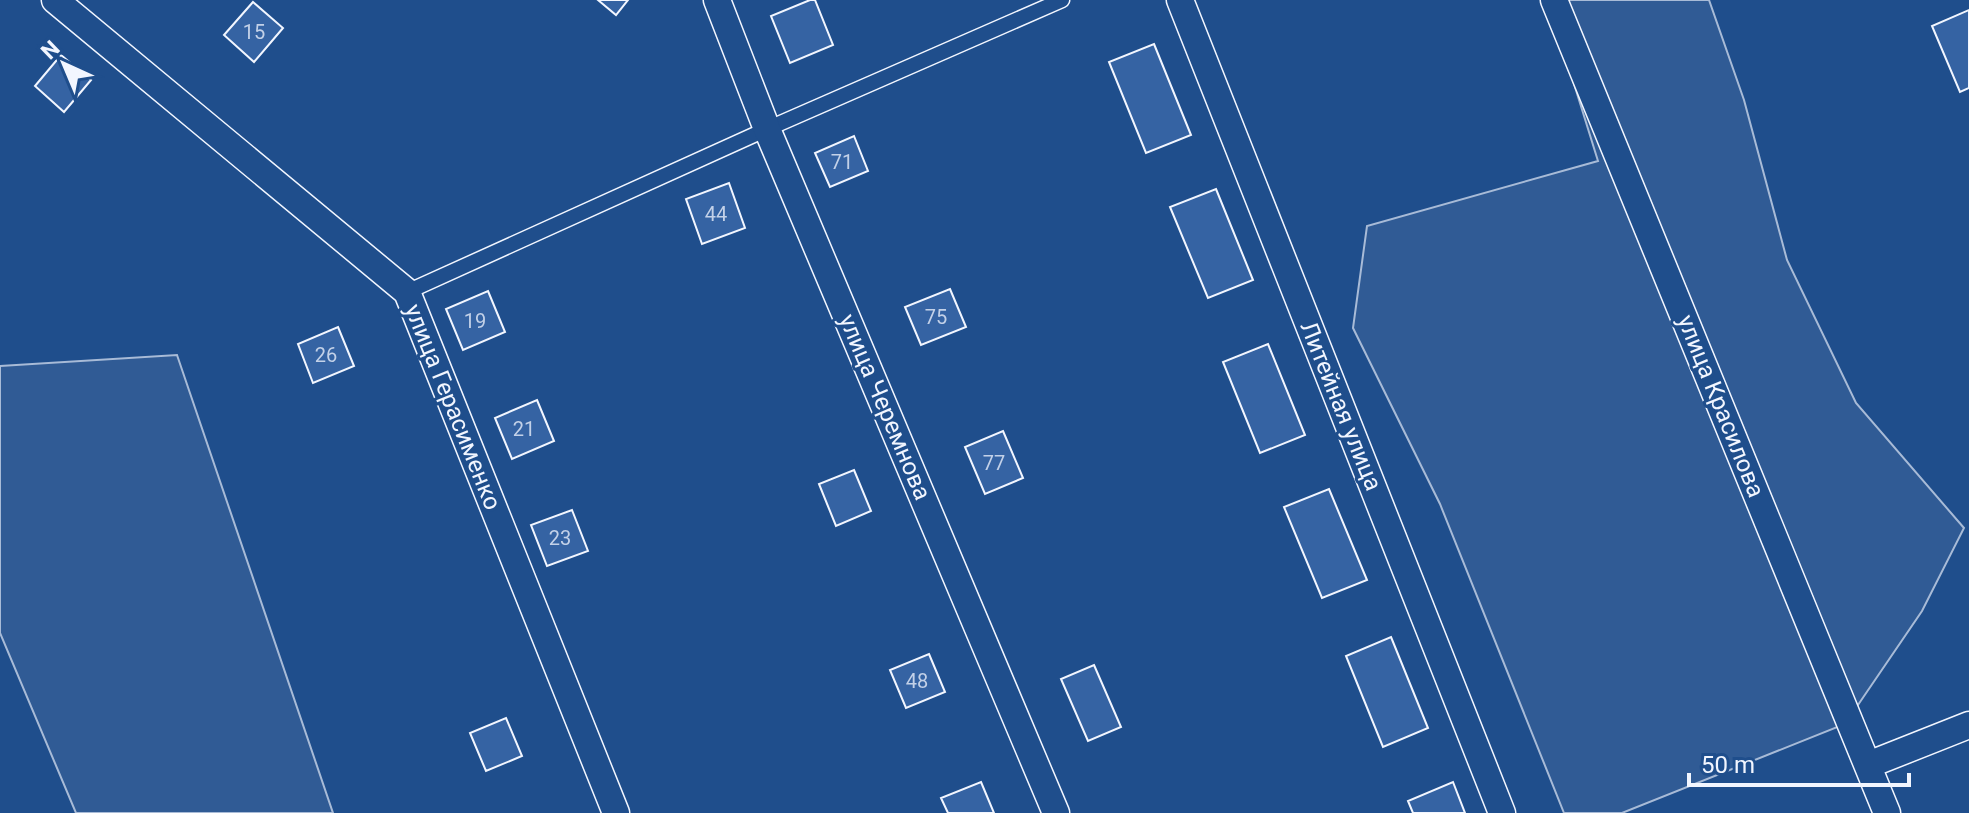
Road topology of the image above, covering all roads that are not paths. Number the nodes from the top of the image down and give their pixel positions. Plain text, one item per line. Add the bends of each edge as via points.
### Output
1 (55, 0) edge
2 (717, 0) edge
3 (1062, 0) edge
4 (1180, 0) edge
5 (1554, 0) edge
6 (767, 129) junction
7 (407, 292) junction
8 (1969, 725) edge
9 (1868, 765) junction
10 (616, 813) edge
11 (1056, 813) edge
12 (1502, 813) edge
13 (1887, 813) edge

1 - 7 street, улица Герасименко
2 - 6 street, улица Черемнова
3 - 6 lane
4 - 12 street, Литейная улица
5 - 9 street, улица Красилова
6 - 7 lane
6 - 11 street, улица Черемнова
7 - 10 street, улица Герасименко
8 - 9 street
9 - 13 street, улица Красилова

